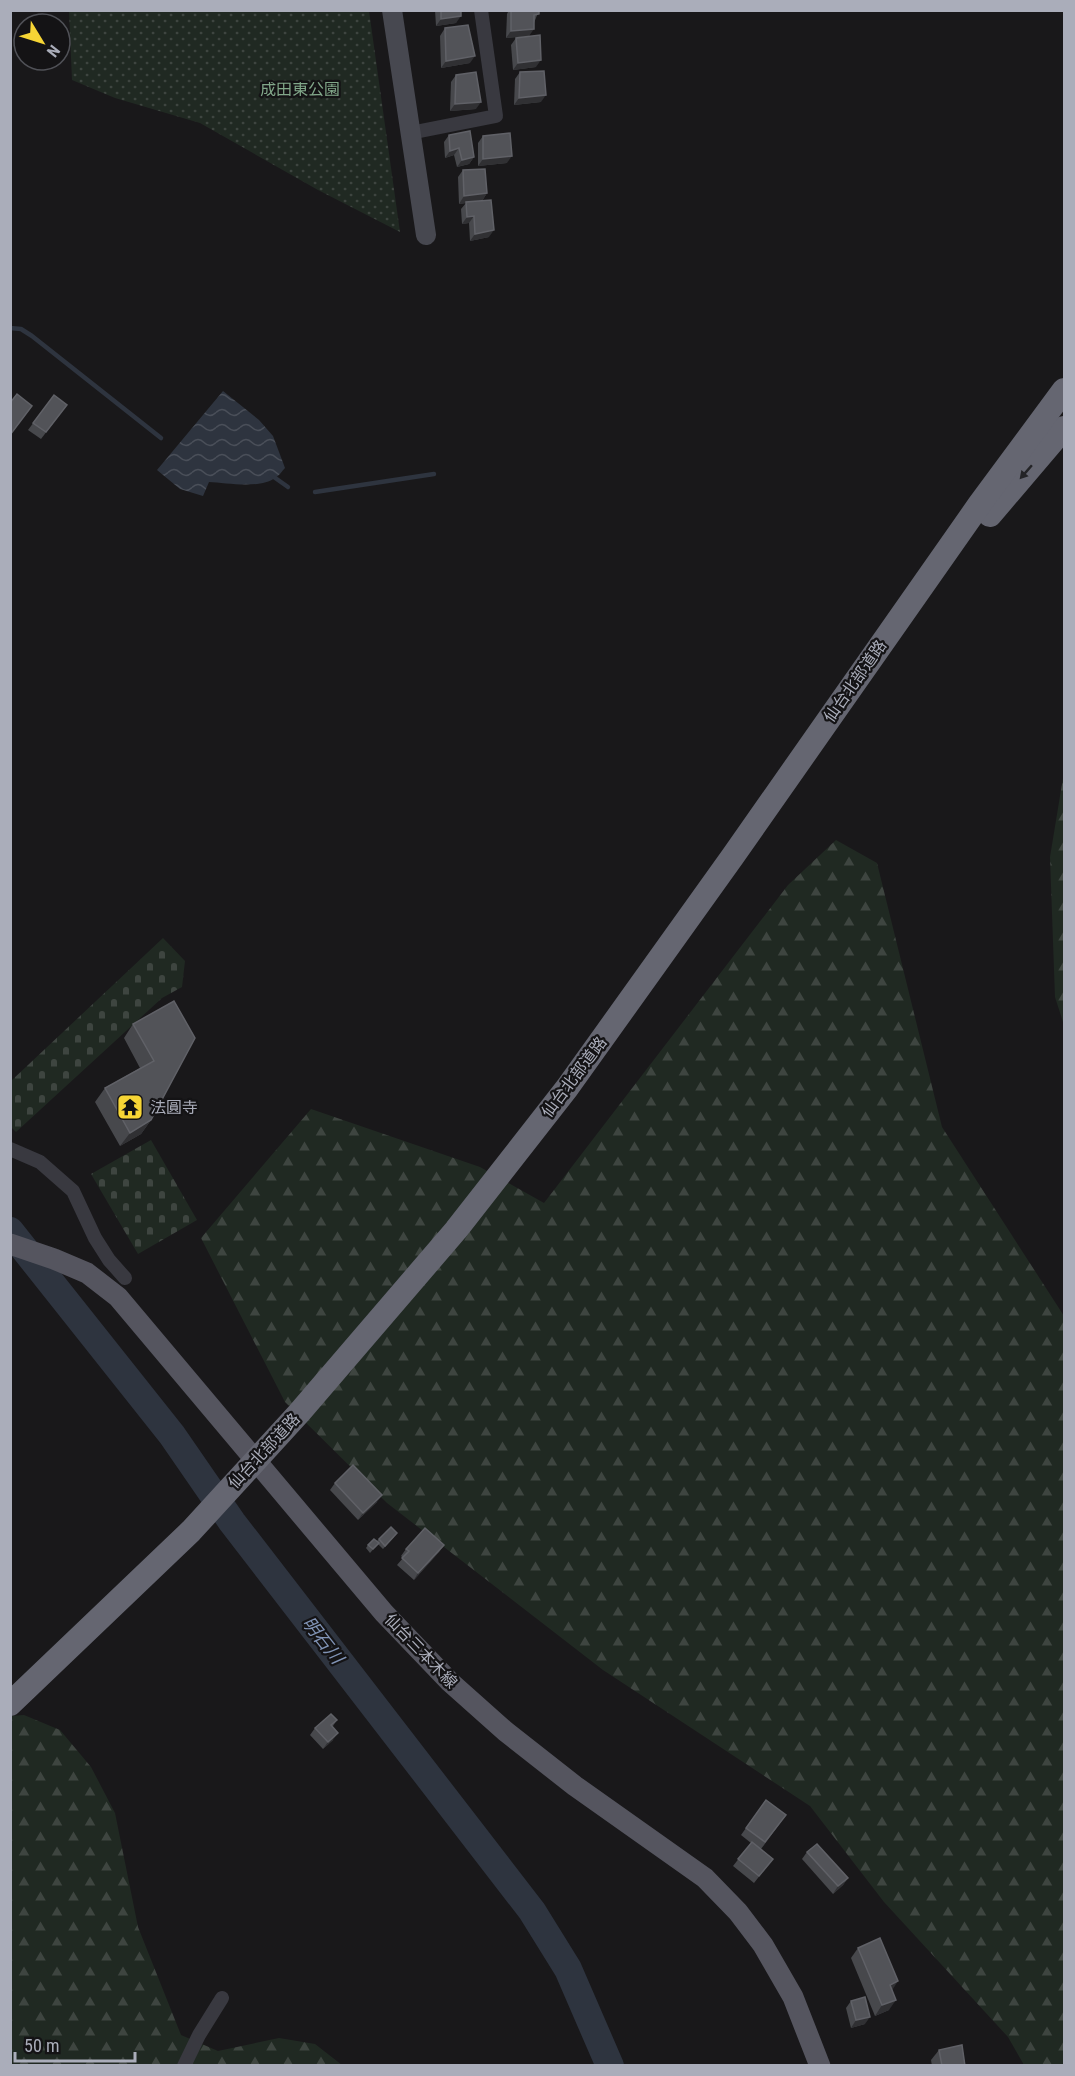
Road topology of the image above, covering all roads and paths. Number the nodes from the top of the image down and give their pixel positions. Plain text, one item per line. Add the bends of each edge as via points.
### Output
1 (392, 10) edge
2 (481, 10) edge
3 (410, 134) junction
4 (426, 235) dead end
5 (1065, 390) edge
6 (1065, 428) edge
7 (867, 663) junction
8 (10, 1149) edge
9 (10, 1244) edge
10 (125, 1278) dead end
11 (10, 1704) edge
12 (222, 1998) dead end
13 (184, 2066) edge
14 (820, 2066) edge

1 - 3 street
2 - 3 street via 496,116
3 - 4 street
5 - 7 highway, 仙台北部道路
6 -> 7 highway
7 - 11 highway, 仙台北部道路 via 567,1088 456,1230 299,1413 191,1531
8 - 10 street via 40,1162 73,1191 94,1238
9 - 14 main road, 仙台三本木線 via 87,1273 118,1296 384,1613 450,1682 575,1786 705,1878 763,1945 793,1997
12 - 13 street

